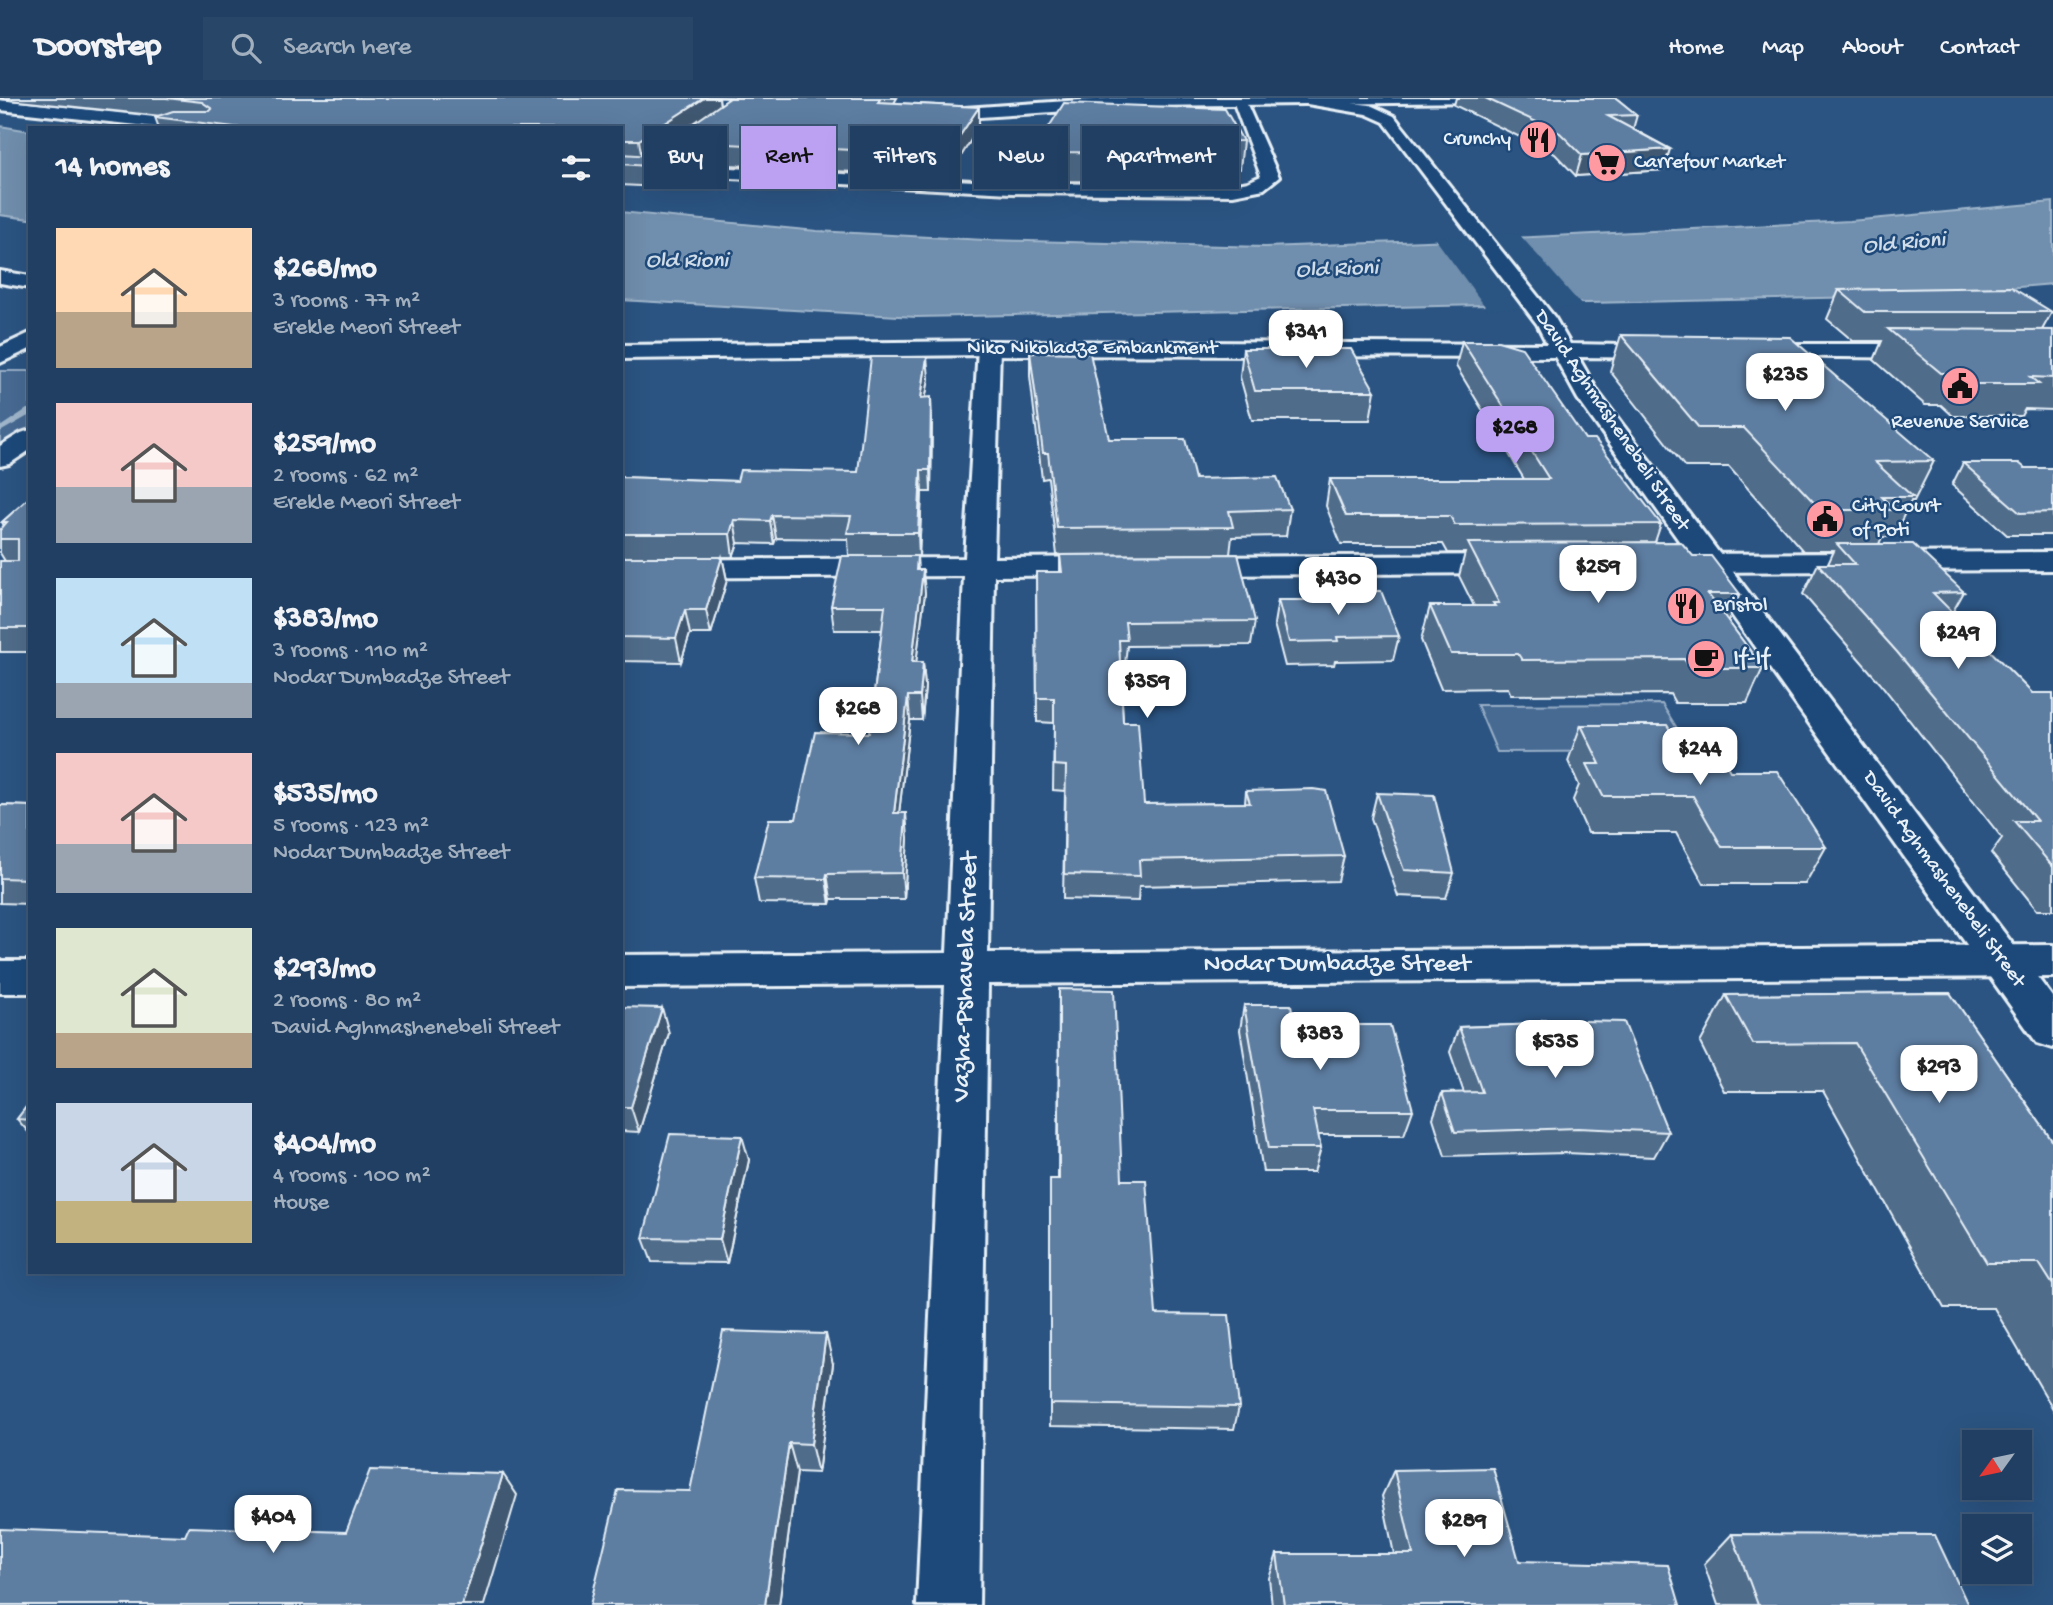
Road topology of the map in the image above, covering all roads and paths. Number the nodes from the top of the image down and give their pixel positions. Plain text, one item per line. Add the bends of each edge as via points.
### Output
1 (671, 98) edge
2 (1117, 98) edge
3 (1481, 98) edge
4 (1238, 100) junction
5 (1425, 100) edge
6 (746, 101) edge
7 (1312, 101) junction
8 (1143, 102) junction
9 (1028, 104) edge
10 (0, 105) edge
11 (798, 106) edge
12 (909, 111) edge
13 (1390, 114) junction
14 (722, 117) edge
15 (191, 126) edge
16 (623, 167) edge
17 (644, 169) edge
18 (727, 173) edge
19 (0, 277) edge
20 (28, 282) edge
21 (1555, 337) junction
22 (28, 341) edge
23 (989, 348) junction
24 (1685, 351) edge
25 (1726, 351) edge
26 (1958, 351) edge
27 (623, 352) edge
28 (0, 357) edge
29 (28, 359) edge
30 (28, 439) edge
31 (0, 458) edge
32 (2053, 561) edge
33 (1642, 563) edge
34 (1709, 563) junction
35 (1545, 564) edge
36 (979, 567) junction
37 (623, 569) edge
38 (2002, 961) junction
39 (2053, 961) edge
40 (967, 968) junction
41 (623, 971) edge
42 (28, 976) edge
43 (0, 977) edge
44 (2053, 1031) edge
45 (948, 1605) edge

1 - 6 street
2 - 8 street
3 - 5 street
4 - 7 street
4 - 8 street
4 - 18 street via 1269,177 1253,187 1233,190 1011,188
5 - 7 street
5 - 13 street
6 - 11 street
6 - 14 street
7 - 13 street, David Aghmashenebeli Street
8 - 9 street
9 - 12 street via 950,114
10 - 15 street
13 - 21 street, David Aghmashenebeli Street via 1445,195
16 - 17 street
19 - 20 street
21 - 23 street, Niko Nikoladze Embankment
21 - 24 street, Niko Nikoladze Embankment
21 - 34 street, David Aghmashenebeli Street via 1587,394
22 - 28 street
23 - 27 street, Niko Nikoladze Embankment
23 - 36 street, Vazha-Pshavela Street
25 - 26 street
28 - 29 street
30 - 31 street
32 - 34 street
33 - 34 street
34 - 38 street, David Aghmashenebeli Street
35 - 36 street
36 - 37 street
36 - 40 street, Vazha-Pshavela Street
38 - 39 street, Nodar Dumbadze Street
38 - 40 street, Nodar Dumbadze Street
38 - 44 street, David Aghmashenebeli Street
40 - 41 street, Nodar Dumbadze Street
40 - 45 street, Vazha-Pshavela Street
42 - 43 street

